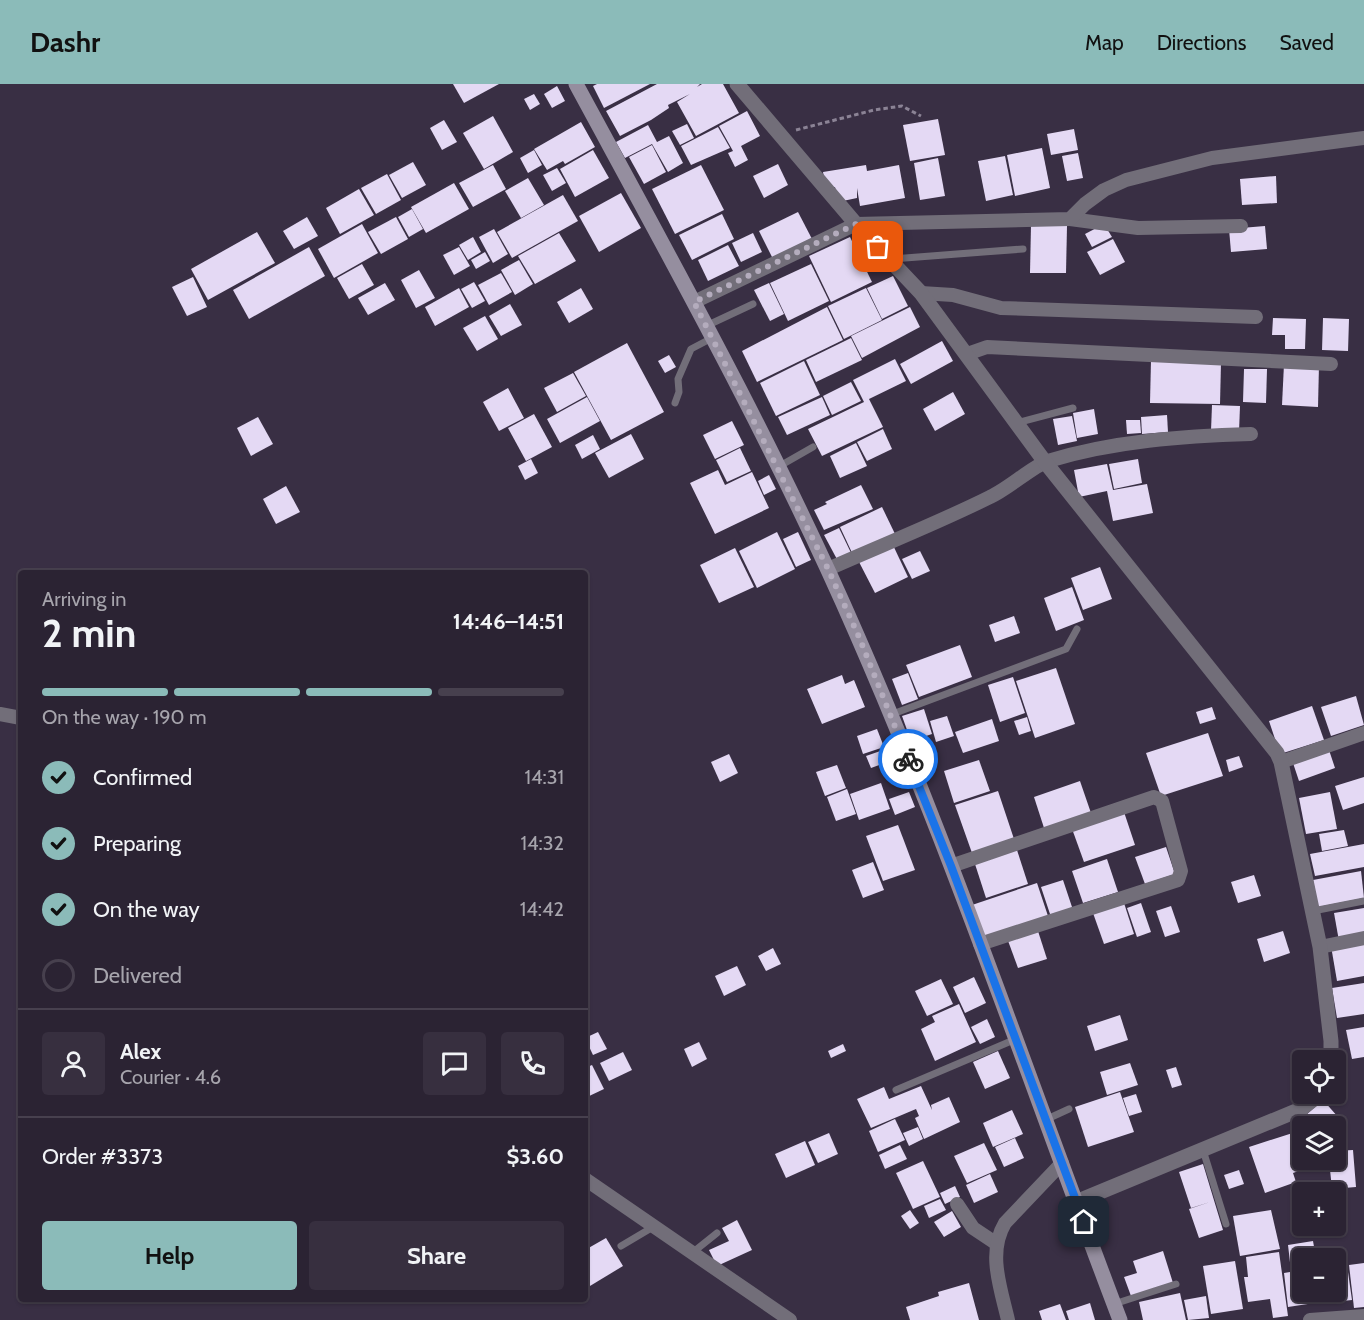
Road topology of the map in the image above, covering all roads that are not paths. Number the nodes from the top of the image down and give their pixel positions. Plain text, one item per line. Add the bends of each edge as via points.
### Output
1 (576, 84) edge
2 (737, 84) edge
3 (1364, 138) edge
4 (1070, 219) junction
5 (856, 224) junction
6 (1241, 226) dead end
7 (1023, 249) dead end
8 (889, 259) junction
9 (921, 293) junction
10 (694, 302) junction
11 (753, 304) dead end
12 (1256, 317) dead end
13 (709, 332) junction
14 (967, 354) junction
15 (1331, 364) dead end
16 (675, 404) dead end
17 (1073, 408) dead end
18 (1016, 423) junction
19 (1251, 434) dead end
20 (813, 447) dead end
21 (1045, 462) junction
22 (778, 467) junction
23 (828, 569) junction
24 (1077, 629) dead end
25 (0, 714) edge
26 (890, 715) junction
27 (18, 717) edge
28 (1364, 732) edge
29 (1281, 762) junction
30 (951, 866) junction
31 (1364, 901) edge
32 (1313, 911) junction
33 (1364, 938) edge
34 (980, 944) junction
35 (1320, 947) junction
36 (1016, 1039) junction
37 (1331, 1050) edge
38 (896, 1089) dead end
39 (1307, 1104) edge
40 (1068, 1109) dead end
41 (1045, 1120) junction
42 (1203, 1149) junction
43 (1062, 1163) junction
44 (588, 1181) edge
45 (1076, 1202) junction
46 (957, 1204) dead end
47 (1226, 1224) dead end
48 (653, 1227) junction
49 (717, 1233) dead end
50 (997, 1244) junction
51 (621, 1246) dead end
52 (692, 1253) junction
53 (1176, 1284) dead end
54 (1114, 1304) junction
55 (1364, 1316) edge
56 (790, 1320) edge
57 (1008, 1320) edge
58 (1120, 1320) edge
59 (1310, 1320) edge

1 - 10 main road
2 - 5 street
3 - 4 street via 1212,158 1126,180 1104,190
4 - 5 street
4 - 6 street via 1138,228
5 - 8 street
5 - 10 street
7 - 8 lane
8 - 9 street
9 - 12 street via 953,295 1001,308
9 - 14 street
10 - 13 main road
11 - 13 lane
13 - 16 lane via 691,349 678,378
13 - 22 main road
14 - 15 street via 987,346
14 - 18 street
17 - 18 lane
18 - 21 street
19 - 21 street via 1129,444
20 - 22 lane
21 - 23 street via 990,497
21 - 29 street via 1274,747
22 - 23 main road
23 - 26 main road
24 - 26 lane via 1066,649
25 - 27 street
26 - 30 main road
28 - 29 street
29 - 32 street
30 - 34 main road
30 - 34 street via 1154,797 1162,801 1181,871 1178,880
31 - 32 lane
32 - 35 street
33 - 35 street
34 - 36 main road
35 - 37 street
36 - 38 lane
36 - 41 main road
39 - 42 street
40 - 41 lane
41 - 43 main road
42 - 45 street
42 - 47 lane
43 - 45 main road
43 - 50 street via 1005,1223
44 - 48 street
45 - 54 main road
46 - 50 street via 973,1228
48 - 51 lane
48 - 52 street
49 - 52 lane
50 - 57 street via 996,1260
52 - 56 street
53 - 54 lane
54 - 58 main road
55 - 59 street

